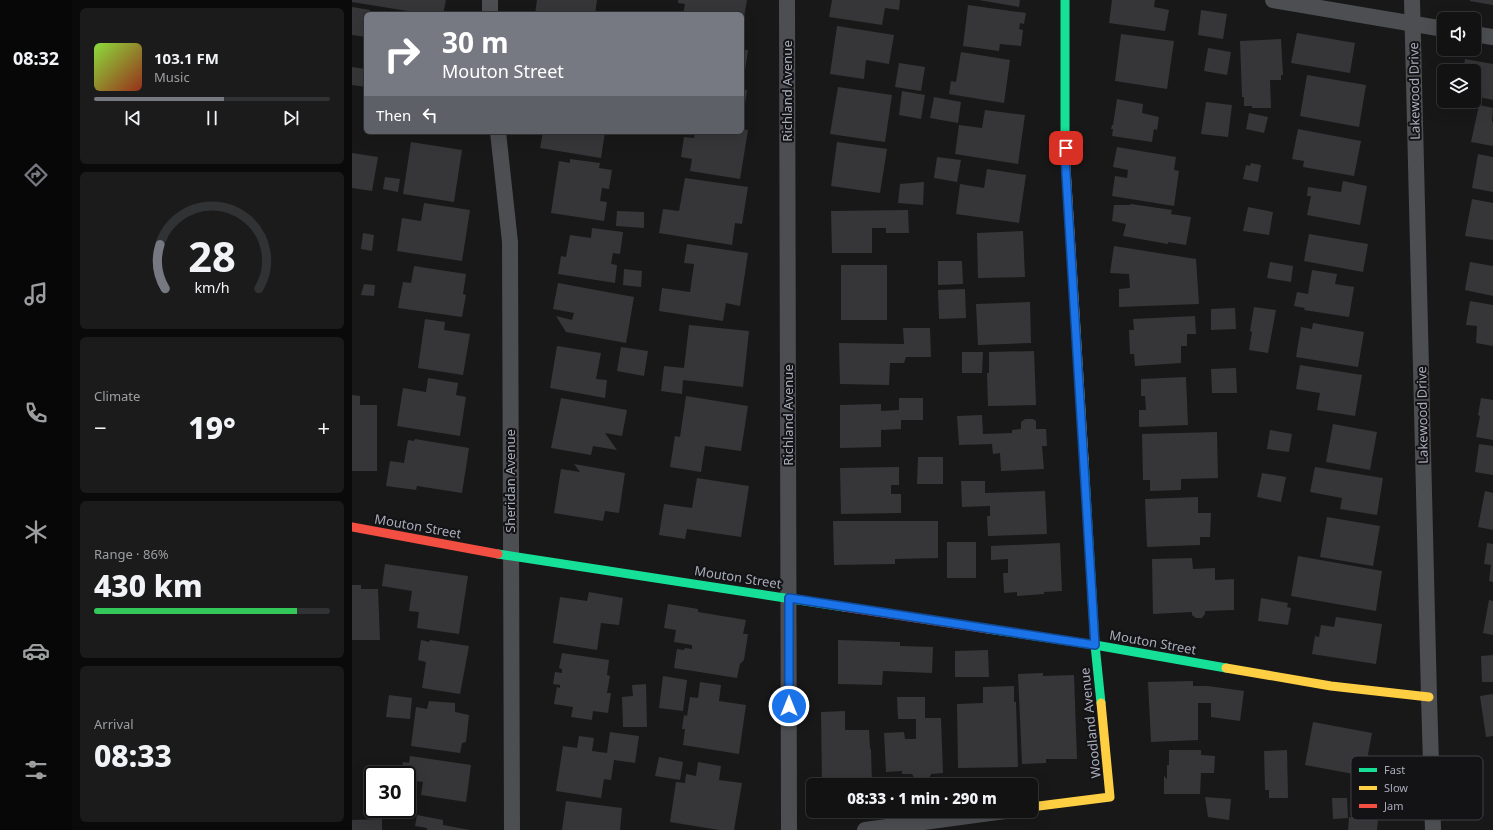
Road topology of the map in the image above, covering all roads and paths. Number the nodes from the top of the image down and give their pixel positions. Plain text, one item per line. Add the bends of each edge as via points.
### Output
1 (490, 0) edge
2 (787, 0) edge
3 (1065, 0) edge
4 (1273, 0) edge
5 (1412, 0) edge
6 (490, 12) edge
7 (1412, 24) junction
8 (1437, 28) edge
9 (1481, 35) edge
10 (1493, 37) edge
11 (498, 134) edge
12 (352, 527) edge
13 (510, 556) junction
14 (789, 598) junction
15 (1095, 645) junction
16 (1429, 697) junction
17 (1431, 756) edge
18 (1038, 806) edge
19 (953, 818) edge
20 (1434, 820) edge
21 (512, 830) edge
22 (789, 830) edge
23 (865, 830) edge
24 (1434, 830) edge

1 - 6 street
2 - 14 street, Richland Avenue
3 - 15 street, Woodland Avenue via 1065,157
4 - 7 street
5 - 7 street, Lakewood Drive
7 - 8 street
7 - 16 street, Lakewood Drive
9 - 10 street
11 - 13 street, Sheridan Avenue via 510,242
12 - 13 street, Mouton Street
13 - 14 street, Mouton Street
13 - 21 street, Sheridan Avenue
14 - 15 street, Mouton Street
14 - 22 street, Richland Avenue
15 - 16 street, Mouton Street via 1331,686
15 - 18 street, Woodland Avenue via 1110,797
16 - 17 street, Lakewood Drive
19 - 23 street
20 - 24 street, Lakewood Drive

